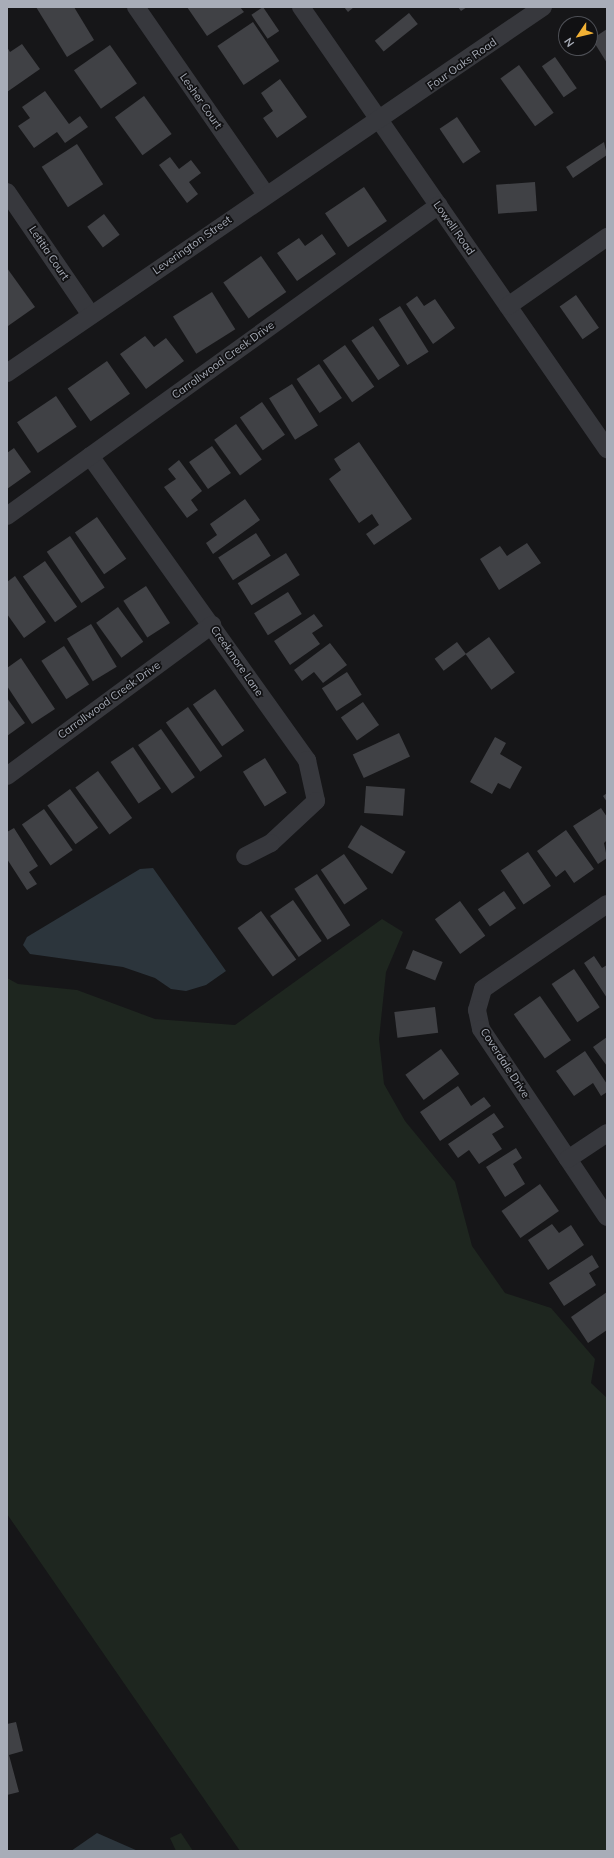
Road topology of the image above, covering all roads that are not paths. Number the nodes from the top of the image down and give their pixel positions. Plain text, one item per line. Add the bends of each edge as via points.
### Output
1 (136, 7) edge
2 (301, 7) edge
3 (543, 7) edge
4 (380, 121) junction
5 (7, 192) edge
6 (266, 195) junction
7 (439, 205) junction
8 (607, 237) edge
9 (508, 306) junction
10 (91, 315) junction
11 (7, 373) edge
12 (607, 449) edge
13 (90, 456) junction
14 (7, 516) edge
15 (212, 625) junction
16 (7, 776) edge
17 (245, 856) dead end
18 (607, 904) edge
19 (607, 1133) edge
20 (568, 1159) junction
21 (607, 1217) edge

1 - 6 street, Lesher Court
2 - 4 street, Lowell Road
3 - 4 street, Four Oaks Road
4 - 6 street, Leverington Street
4 - 7 street, Lowell Road
5 - 10 street, Letitia Court
6 - 10 street, Leverington Street
7 - 9 street, Lowell Road
7 - 13 street, Carrollwood Creek Drive
8 - 9 street
9 - 12 street, Lowell Road
10 - 11 street, Leverington Street
13 - 14 street, Carrollwood Creek Drive
13 - 15 street, Creekmore Lane
15 - 16 street, Carrollwood Creek Drive
15 - 17 street, Creekmore Lane via 307,760 316,801 271,843
18 - 20 street, Coverdale Drive via 483,989 477,1010 481,1029
19 - 20 street
20 - 21 street, Coverdale Drive

